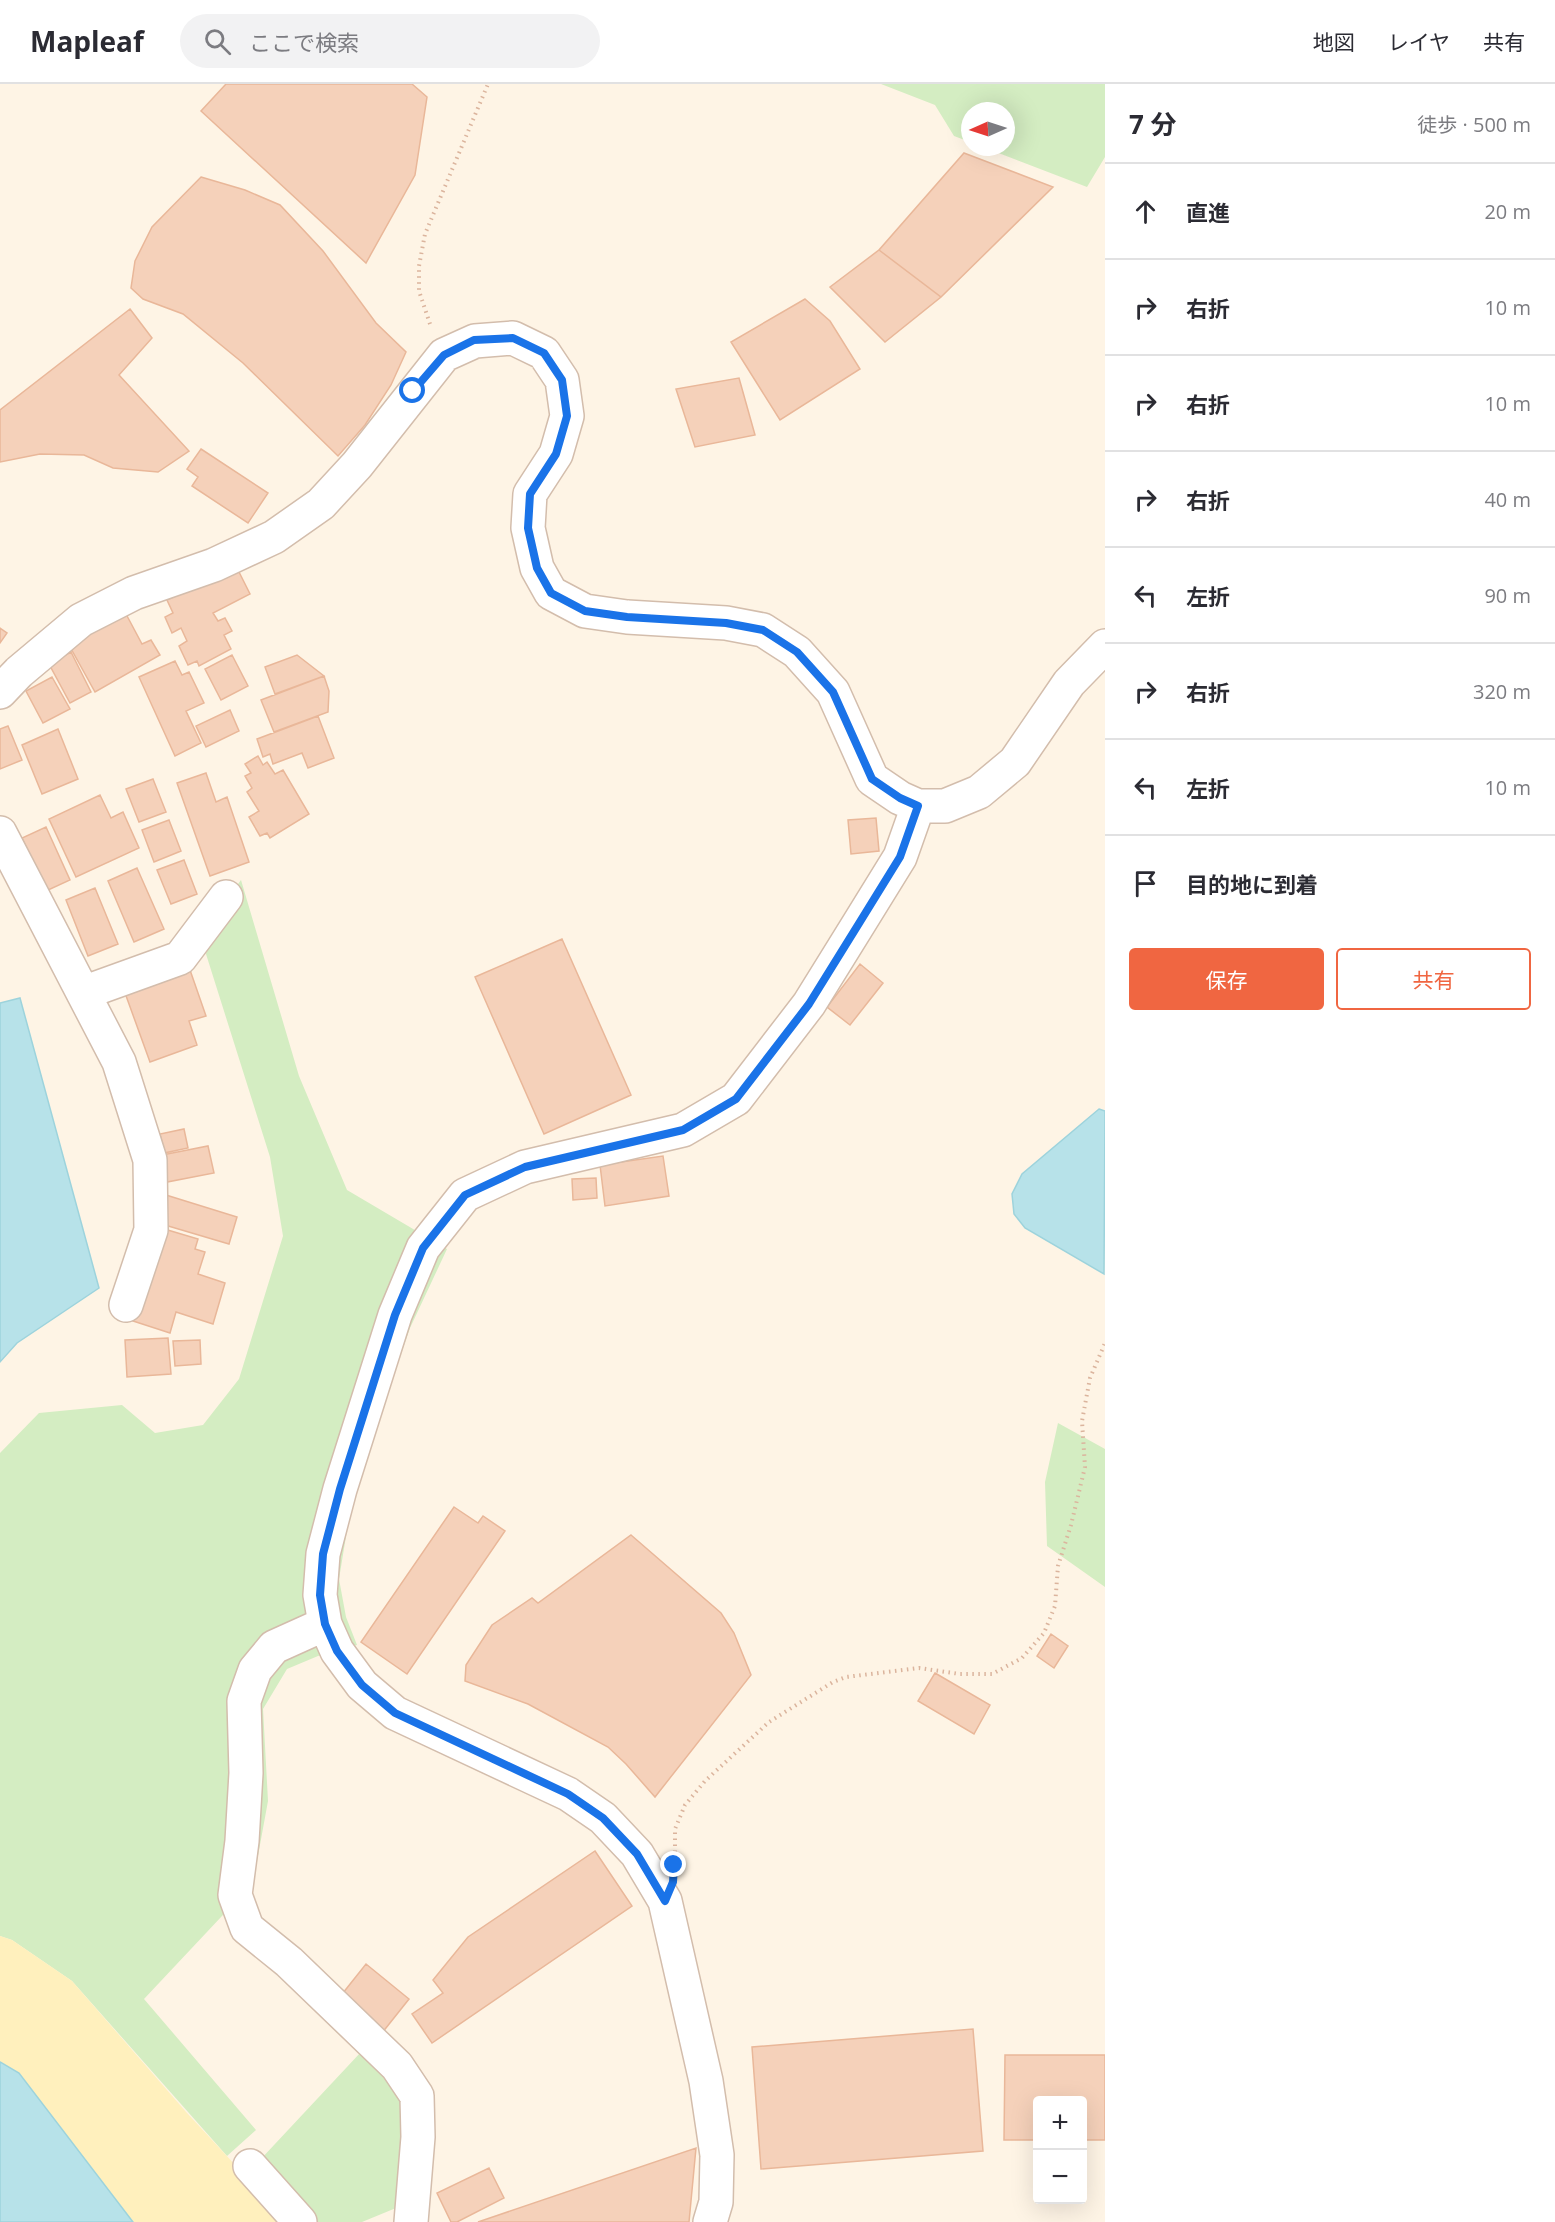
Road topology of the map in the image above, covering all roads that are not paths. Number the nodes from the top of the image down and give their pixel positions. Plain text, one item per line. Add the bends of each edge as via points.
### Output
1 (1105, 646) edge
2 (0, 692) edge
3 (918, 806) junction
4 (0, 833) edge
5 (226, 897) dead end
6 (83, 993) junction
7 (126, 1305) dead end
8 (325, 1624) junction
9 (250, 2166) dead end
10 (300, 2222) edge
11 (411, 2222) edge
12 (710, 2222) edge

1 - 3 street via 1069,683 1015,762 979,792 945,806
2 - 3 street via 81,620 134,593 214,565 274,537 321,504 444,355 474,340 513,338 544,353 562,380 567,416 556,454 530,494 528,528 537,568 551,593 585,611 726,623 763,630 797,652 833,692 872,779
3 - 8 street via 900,857 809,1004 736,1099 683,1130 525,1167 465,1195 423,1248 395,1315 323,1554 320,1595
4 - 6 street
5 - 6 street via 180,958
6 - 7 street via 119,1062 150,1160 151,1230
8 - 11 street via 274,1647 255,1670 244,1701 246,1773 235,1895 247,1928 289,1962 398,2066 417,2096
8 - 12 street via 337,1651 362,1685 395,1713 568,1794 603,1818 637,1854 665,1901 706,2081 717,2156 716,2202
9 - 10 street

